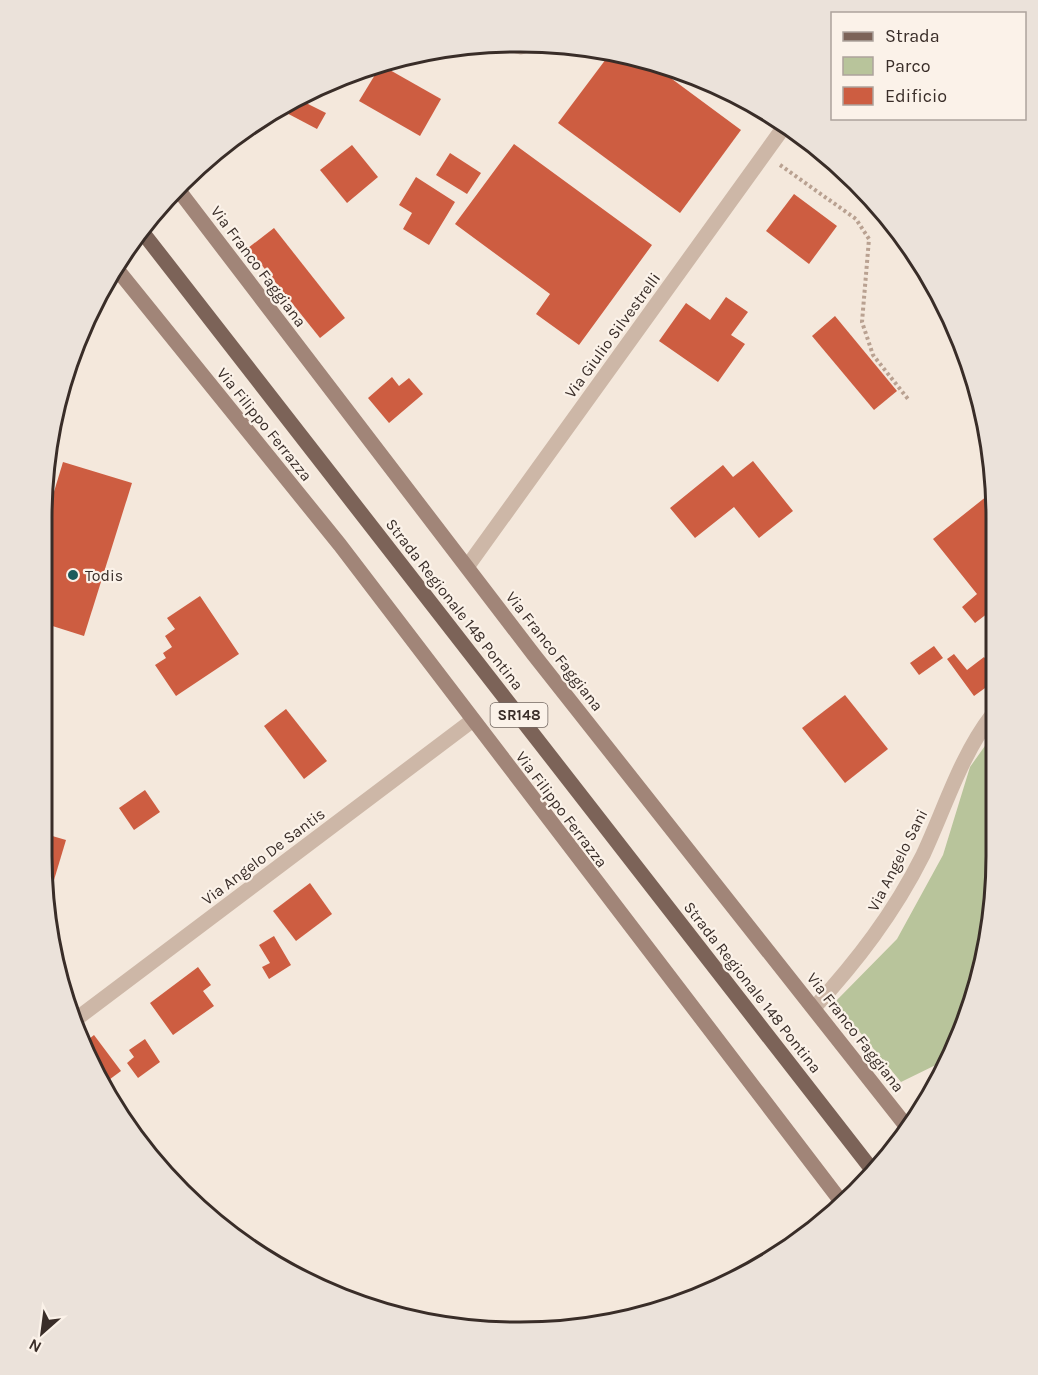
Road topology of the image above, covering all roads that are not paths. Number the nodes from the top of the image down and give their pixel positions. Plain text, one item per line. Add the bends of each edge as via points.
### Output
1 (780, 132) edge
2 (183, 196) edge
3 (147, 238) edge
4 (121, 276) edge
5 (467, 567) junction
6 (473, 720) junction
7 (986, 724) edge
8 (814, 1008) junction
9 (81, 1016) edge
10 (903, 1121) edge
11 (869, 1165) edge
12 (838, 1197) edge

1 - 5 street, Via Giulio Silvestrelli
2 - 5 street, Via Franco Faggiana
3 - 11 main road, Strada Regionale 148 Pontina / SR148
4 - 6 street, Via Filippo Ferrazza via 340,545
5 - 8 street, Via Franco Faggiana
6 - 9 street, Via Angelo De Santis
6 - 12 street, Via Filippo Ferrazza
7 - 8 street, Via Angelo Sani via 965,757 894,908 861,955
8 - 10 street, Via Franco Faggiana

